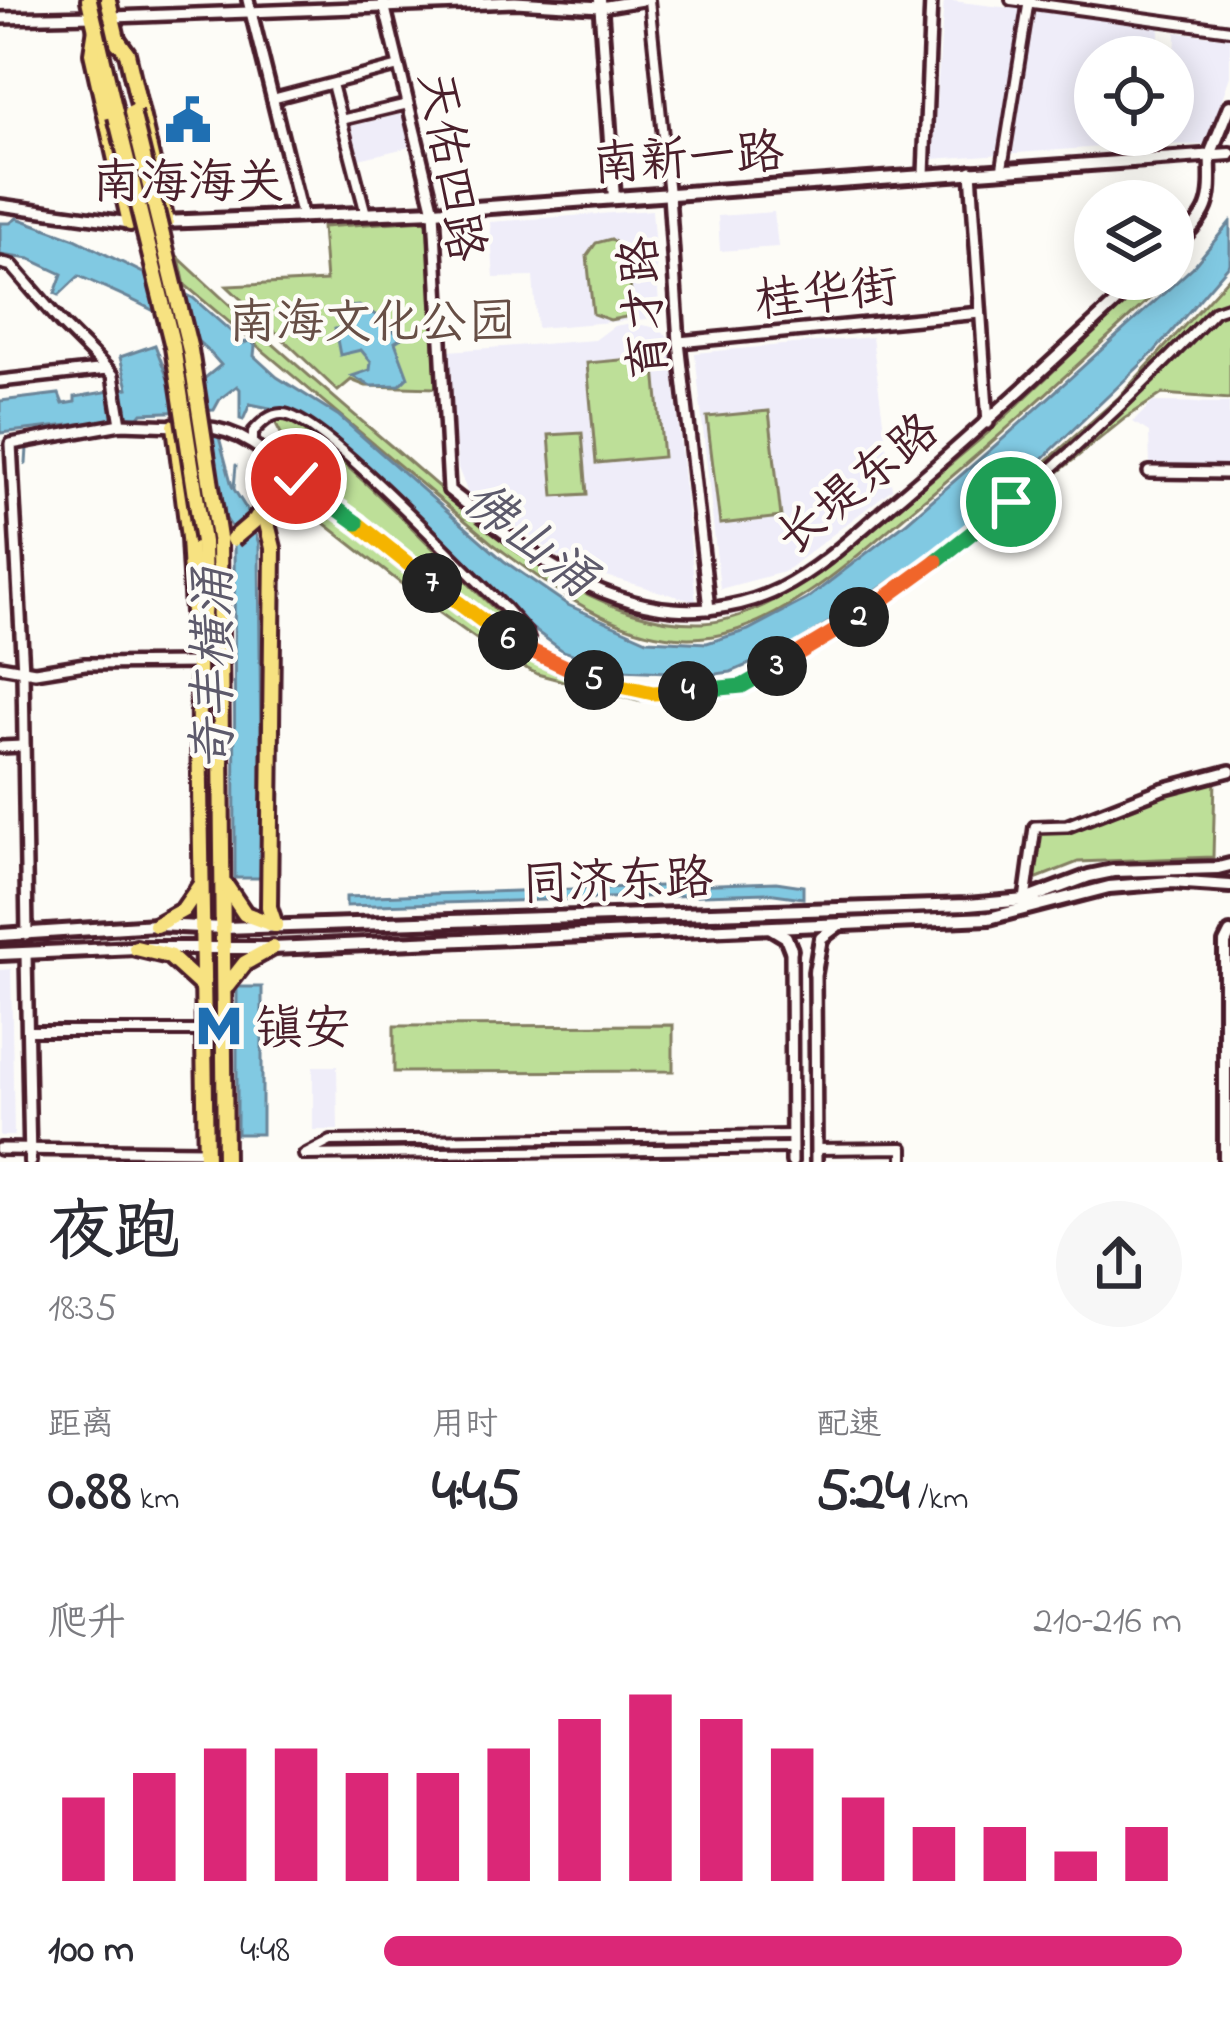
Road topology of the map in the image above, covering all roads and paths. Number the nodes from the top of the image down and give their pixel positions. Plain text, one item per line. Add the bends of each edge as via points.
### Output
1 (108, 0) edge
2 (183, 0) edge
3 (248, 0) edge
4 (646, 0) edge
5 (931, 0) edge
6 (1011, 0) edge
7 (515, 1) edge
8 (1029, 1) edge
9 (384, 3) edge
10 (600, 4) edge
11 (251, 13) junction
12 (92, 15) edge
13 (187, 15) junction
14 (112, 17) junction
15 (0, 18) edge
16 (1230, 30) edge
17 (117, 39) junction
18 (399, 66) junction
19 (332, 83) junction
20 (272, 98) junction
21 (408, 104) junction
22 (1230, 106) edge
23 (124, 114) junction
24 (341, 120) junction
25 (1230, 154) edge
26 (1210, 155) junction
27 (1002, 168) junction
28 (971, 170) junction
29 (924, 174) junction
30 (668, 195) junction
31 (614, 198) junction
32 (0, 205) edge
33 (434, 211) junction
34 (366, 214) junction
35 (302, 218) junction
36 (158, 222) junction
37 (130, 223) junction
38 (1194, 227) edge
39 (0, 263) edge
40 (1119, 300) edge
41 (1230, 306) edge
42 (980, 313) junction
43 (679, 342) junction
44 (107, 369) junction
45 (0, 381) edge
46 (988, 423) junction
47 (121, 424) junction
48 (175, 426) junction
49 (254, 443) junction
50 (1149, 472) dead end
51 (1230, 473) edge
52 (296, 479) junction
53 (449, 490) joint
54 (259, 516) junction
55 (226, 538) junction
56 (709, 610) junction
57 (200, 640) junction
58 (535, 655) junction
59 (198, 663) junction
60 (0, 666) edge
61 (23, 672) junction
62 (24, 746) junction
63 (0, 747) edge
64 (1230, 772) edge
65 (1230, 865) edge
66 (1202, 868) junction
67 (223, 878) junction
68 (1171, 882) junction
69 (201, 884) junction
70 (1230, 886) edge
71 (1025, 900) junction
72 (816, 923) junction
73 (841, 924) junction
74 (275, 925) junction
75 (791, 925) junction
76 (156, 926) junction
77 (768, 926) junction
78 (201, 927) junction
79 (224, 928) junction
80 (1230, 933) edge
81 (27, 934) junction
82 (0, 935) edge
83 (136, 948) junction
84 (272, 948) junction
85 (201, 949) junction
86 (224, 950) junction
87 (791, 950) junction
88 (26, 954) junction
89 (0, 955) edge
90 (815, 973) junction
91 (202, 986) junction
92 (225, 991) junction
93 (1227, 998) edge
94 (28, 1031) junction
95 (203, 1031) junction
96 (815, 1099) junction
97 (792, 1102) junction
98 (1227, 1111) edge
99 (792, 1135) junction
100 (792, 1148) junction
101 (0, 1149) edge
102 (816, 1149) junction
103 (30, 1156) edge
104 (206, 1156) edge
105 (226, 1162) edge
106 (792, 1162) edge
107 (816, 1162) edge
108 (903, 1162) edge
109 (1225, 1162) edge

1 - 14 highway
2 - 13 street
3 - 11 street
4 - 10 street
4 - 30 street, 育才路
5 - 29 street
6 - 8 street
7 - 9 street
7 - 10 street
8 - 16 street
8 - 27 street
9 - 11 street
9 - 18 street, 天佑四路
10 - 31 main road
11 - 13 street
11 - 20 street
12 - 15 street
12 - 23 highway
12 - 37 highway via 92,52
13 - 14 street
14 - 17 highway
17 - 23 highway
17 - 36 highway via 127,53
18 - 19 street
18 - 21 street, 天佑四路
19 - 20 street
19 - 24 street
20 - 35 street
21 - 24 street
21 - 33 street, 天佑四路
22 - 26 main road
23 - 55 highway, bridge via 190,350
23 - 57 highway, bridge via 203,542
24 - 34 street
25 - 26 main road, 南新一路
26 - 27 main road, 南新一路
26 - 38 street via 1208,212
27 - 28 main road, 南新一路
28 - 29 main road, 南新一路
28 - 42 street
29 - 30 main road, 南新一路
30 - 31 main road, 南新一路
30 - 43 street, 育才路
31 - 33 main road, 南新一路
32 - 37 street
33 - 34 main road, 南新一路
33 - 53 street, 天佑四路
34 - 35 main road, 南新一路
35 - 36 main road, 南新一路
36 - 37 main road, 南新一路
39 - 44 street via 12,266
40 - 46 street, 长堤东路
41 - 58 street via 1215,311 972,535 874,607 742,686 653,693 585,678
42 - 43 street, 桂华街
42 - 46 street
43 - 56 street, 育才路
44 - 45 street
44 - 47 street
46 - 56 street, 长堤东路 via 814,568 777,591
47 - 48 street
47 - 61 street via 11,444
48 - 49 street via 217,428
48 - 57 highway
49 - 52 street
49 - 58 street via 253,432 276,414 305,423 505,608
50 - 51 street
52 - 54 highway
52 - 58 street via 493,632
53 - 56 street, 长堤东路 via 586,585 670,609
54 - 55 highway, bridge
54 - 74 highway via 273,548
55 - 67 highway
57 - 59 highway
59 - 61 street
59 - 69 highway
60 - 61 street
61 - 62 street
62 - 63 street
62 - 81 street
64 - 71 street via 1067,826 1035,827
65 - 66 main road, 同济东路
66 - 68 main road via 1208,877
66 - 71 main road, 同济东路 via 1089,875
67 - 74 highway via 245,914
67 - 79 highway
68 - 70 main road, 同济东路
68 - 73 main road, 同济东路 via 1082,892 989,918
69 - 76 highway via 183,910
69 - 78 highway
71 - 74 main road, 同济东路
72 - 73 main road, 同济东路
72 - 75 main road, 同济东路
72 - 90 street
73 - 90 main road via 820,938
74 - 79 main road, 同济东路
75 - 77 main road, 同济东路
75 - 87 street
76 - 78 main road, 同济东路
76 - 81 main road, 同济东路
77 - 84 main road, 同济东路
77 - 87 main road
78 - 79 main road, 同济东路
78 - 85 highway
79 - 86 highway
80 - 93 main road
81 - 82 main road, 同济东路
83 - 85 main road, 同济东路
83 - 88 main road, 同济东路
83 - 91 highway via 169,956
84 - 86 main road, 同济东路
84 - 92 highway via 245,963
85 - 86 main road, 同济东路
85 - 91 highway
86 - 92 highway
87 - 97 street
88 - 89 main road, 同济东路
88 - 94 street
90 - 96 street
91 - 95 highway
92 - 105 highway
93 - 98 main road
94 - 95 street
94 - 103 street
95 - 104 highway
96 - 97 street via 802,1094
96 - 102 street
97 - 99 street
98 - 109 main road
99 - 100 street
99 - 100 street via 331,1142 304,1155
100 - 106 street
101 - 103 street
102 - 107 street
102 - 108 street via 903,1148
103 - 104 street

